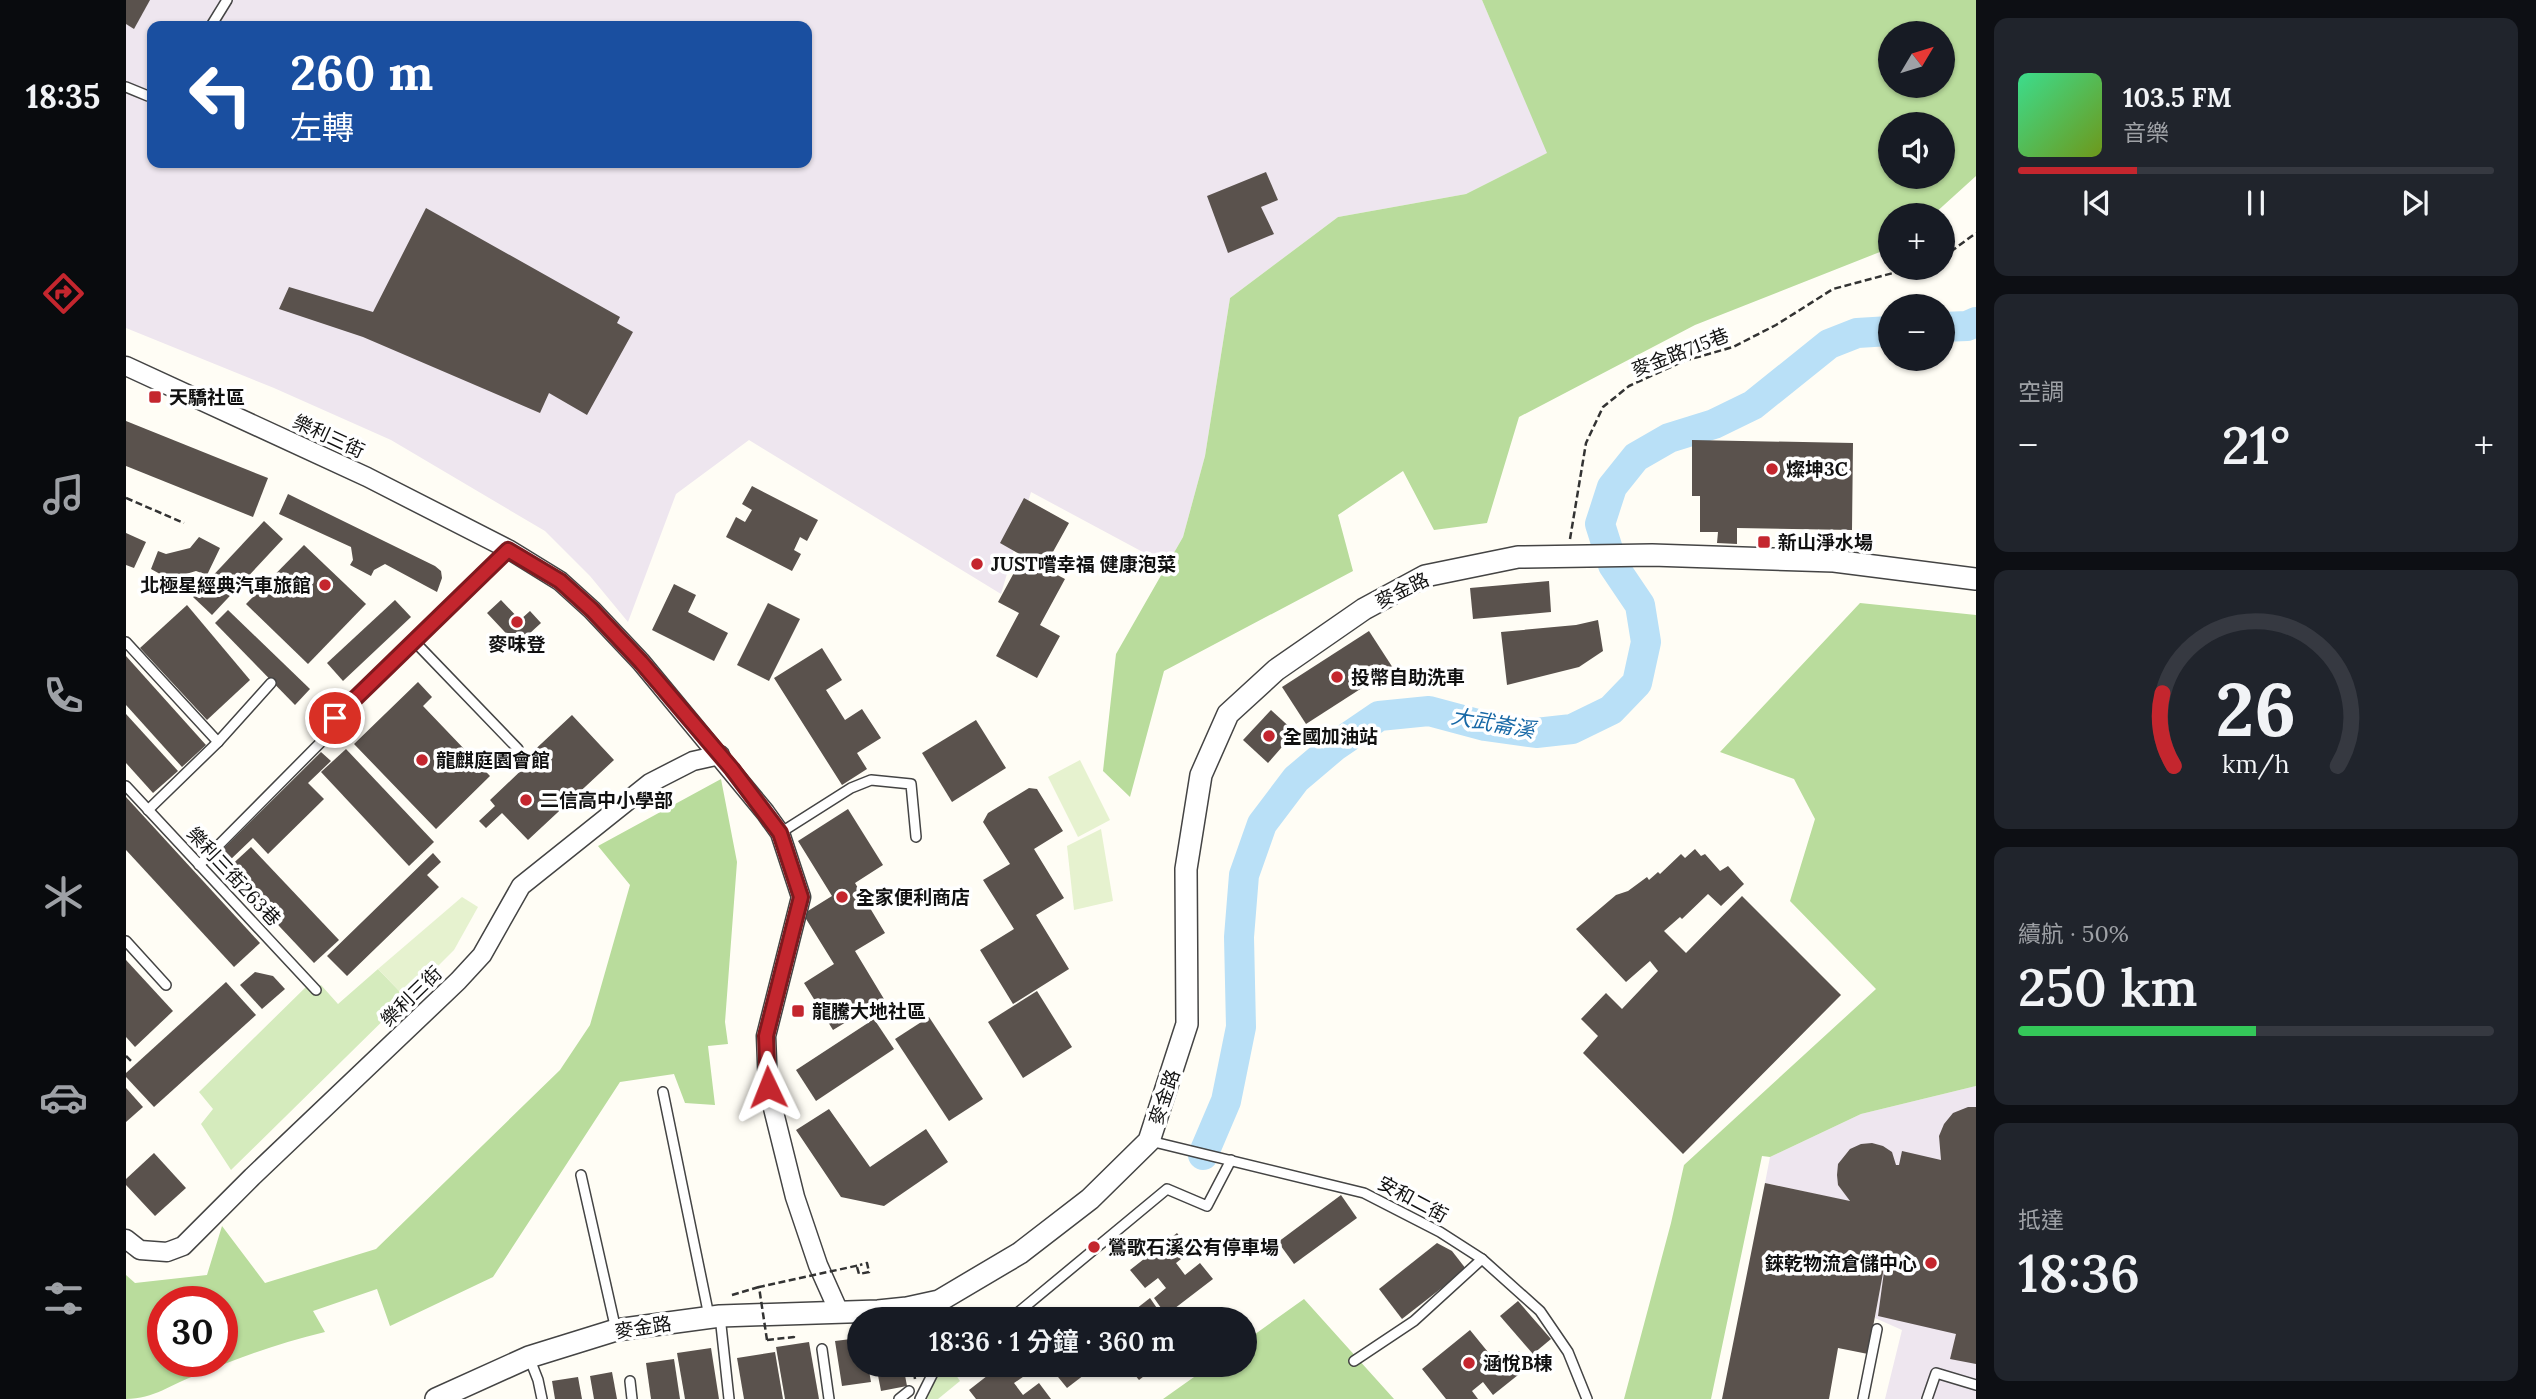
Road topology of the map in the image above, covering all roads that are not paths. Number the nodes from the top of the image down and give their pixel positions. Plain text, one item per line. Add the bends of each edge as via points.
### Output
1 (227, 0) edge
2 (214, 21) edge
3 (126, 87) edge
4 (147, 96) edge
5 (126, 366) edge
6 (508, 550) junction
7 (1976, 579) edge
8 (414, 641) junction
9 (126, 642) edge
10 (271, 683) dead end
11 (335, 718) dead end
12 (326, 737) dead end
13 (218, 742) junction
14 (518, 749) dead end
15 (720, 755) junction
16 (126, 786) edge
17 (148, 810) junction
18 (780, 833) junction
19 (916, 837) dead end
20 (199, 865) junction
21 (126, 941) edge
22 (166, 985) dead end
23 (316, 990) dead end
24 (663, 1092) dead end
25 (1157, 1143) junction
26 (1231, 1160) junction
27 (582, 1175) dead end
28 (126, 1239) edge
29 (1482, 1259) junction
30 (946, 1307) edge
31 (1025, 1307) edge
32 (718, 1311) junction
33 (839, 1312) junction
34 (847, 1312) edge
35 (1877, 1329) dead end
36 (616, 1330) junction
37 (822, 1349) dead end
38 (529, 1357) junction
39 (1354, 1361) dead end
40 (931, 1377) edge
41 (630, 1381) dead end
42 (1976, 1385) edge
43 (909, 1391) dead end
44 (436, 1399) edge
45 (542, 1399) edge
46 (632, 1399) edge
47 (729, 1399) edge
48 (829, 1399) edge
49 (899, 1399) edge
50 (920, 1399) edge
51 (1587, 1399) edge
52 (1863, 1399) edge
53 (1927, 1399) edge

1 - 2 lane
3 - 4 lane
5 - 6 street, 樂利三街 via 367,477
6 - 8 lane
6 - 15 street, 樂利三街 via 560,581 592,610
7 - 25 street, 麥金路 via 1834,561 1652,555 1518,557 1425,576 1363,609 1276,670 1228,714 1201,775 1186,869 1187,1024
8 - 11 lane
8 - 14 lane
9 - 13 lane
10 - 13 lane
12 - 20 lane
13 - 17 lane
15 - 18 street, 樂利三街
15 - 28 street, 樂利三街 via 693,761 650,783 521,886 482,954 458,981 183,1245 167,1252 140,1250
16 - 17 lane, 樂利三街263巷
17 - 20 lane, 樂利三街263巷
18 - 19 lane via 871,780 911,784
18 - 33 street, 樂利三街 via 801,897 766,1036 768,1087 795,1197
20 - 23 lane, 樂利三街263巷
21 - 22 lane
24 - 32 lane
25 - 26 lane, 安和二街
25 - 30 street, 麥金路
26 - 29 lane, 安和二街 via 1364,1192
26 - 31 lane via 1207,1206 1167,1189
27 - 36 lane
29 - 39 lane via 1414,1321
29 - 51 lane, 安和二街 via 1540,1311 1568,1352
32 - 33 street, 麥金路
32 - 36 street, 麥金路
32 - 47 lane
33 - 34 street, 麥金路
35 - 52 lane
36 - 38 street, 麥金路
37 - 48 lane
38 - 44 street, 麥金路
38 - 45 lane
40 - 50 lane
41 - 46 lane
42 - 53 lane via 1936,1373
43 - 49 lane

